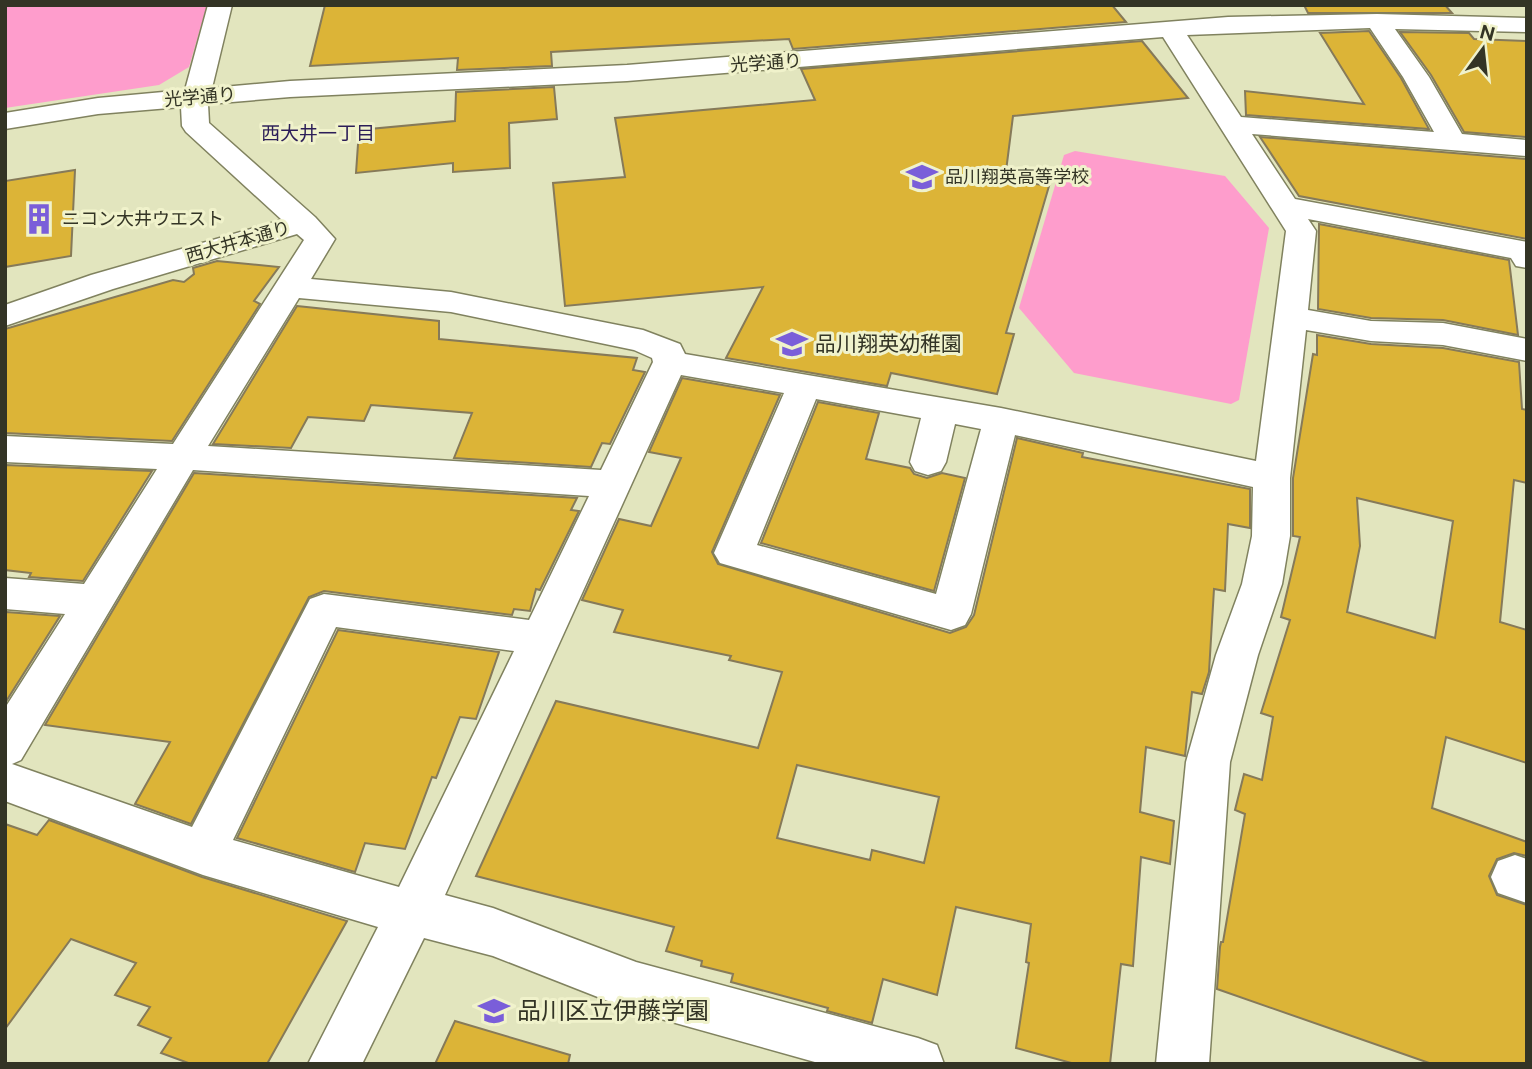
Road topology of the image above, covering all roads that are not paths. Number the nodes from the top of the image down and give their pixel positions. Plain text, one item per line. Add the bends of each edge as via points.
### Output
1 (219, 5) edge
2 (1290, 13) edge
3 (1383, 16) edge
4 (1170, 28) junction
5 (1525, 28) edge
6 (198, 97) junction
7 (5, 121) edge
8 (1231, 124) junction
9 (1453, 142) junction
10 (1527, 149) edge
11 (1285, 206) junction
12 (304, 223) junction
13 (1527, 259) edge
14 (289, 286) junction
15 (5, 316) edge
16 (1292, 317) junction
17 (1527, 350) edge
18 (670, 362) junction
19 (804, 387) junction
20 (942, 409) junction
21 (1002, 420) junction
22 (5, 449) edge
23 (183, 457) junction
24 (928, 462) dead end
25 (1272, 478) junction
26 (614, 484) junction
27 (5, 593) edge
28 (96, 601) junction
29 (543, 638) junction
30 (6, 774) edge
31 (203, 853) junction
32 (413, 912) junction
33 (334, 1064) edge
34 (918, 1064) edge
35 (1182, 1064) edge

1 - 6 street
2 - 3 street, 光学通り
2 - 4 street, 光学通り
3 - 5 street, 光学通り
3 - 9 street
4 - 6 street, 光学通り via 1118,23 627,73
4 - 8 street
6 - 7 street, 光学通り
6 - 12 street, 西大井本通り via 193,111 196,126
8 - 9 street
8 - 11 street
9 - 10 street
11 - 13 street via 1525,251
11 - 16 street via 1301,231
12 - 14 street via 320,239
12 - 15 street, 西大井本通り via 102,282
14 - 18 street via 451,302 643,341 668,352
14 - 23 street
16 - 17 street via 1371,331 1443,334
16 - 25 street
18 - 19 street
18 - 26 street
19 - 20 street
19 - 21 street via 734,553 951,614
20 - 21 street
20 - 24 street
21 - 25 street
22 - 23 street
23 - 26 street
23 - 28 street
25 - 35 street via 1271,536 1262,584 1208,762
26 - 29 street
27 - 28 street
28 - 30 street
29 - 31 street via 324,610
29 - 32 street
30 - 31 street
31 - 32 street
32 - 33 street
32 - 34 street via 494,932 636,987

